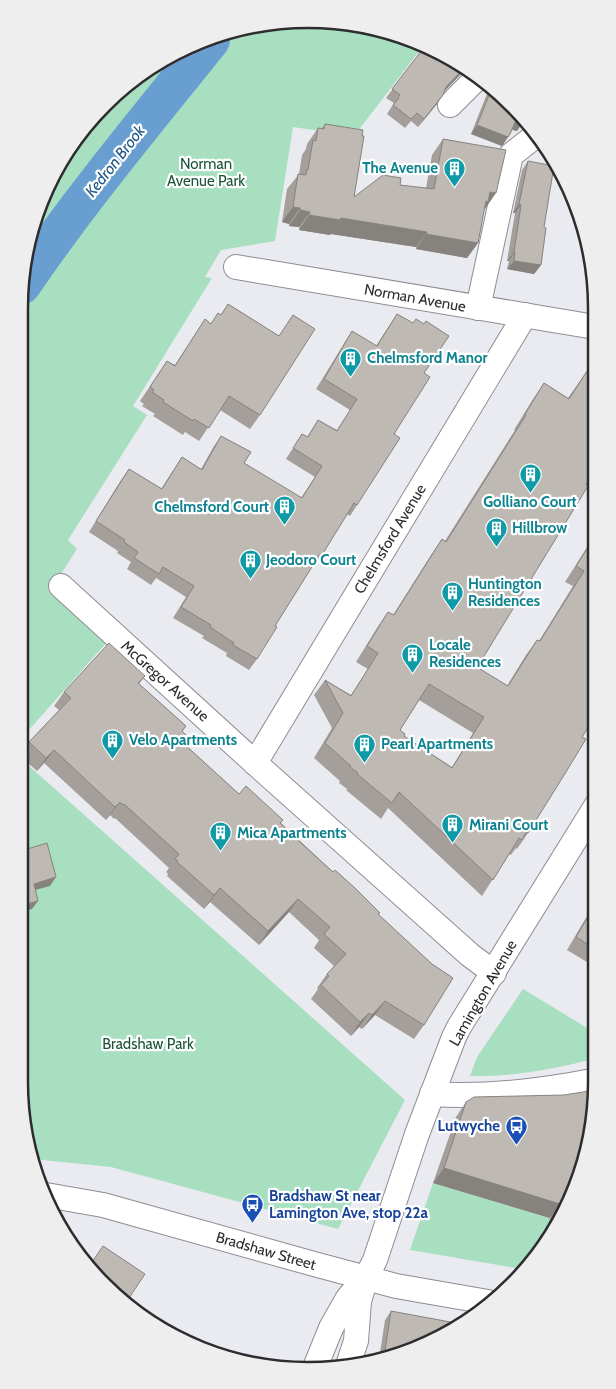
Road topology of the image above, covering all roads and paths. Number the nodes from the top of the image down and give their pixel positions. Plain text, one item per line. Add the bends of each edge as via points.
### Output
1 (474, 81) edge
2 (450, 105) dead end
3 (532, 139) edge
4 (236, 267) dead end
5 (478, 308) junction
6 (525, 315) junction
7 (588, 326) edge
8 (61, 586) dead end
9 (255, 763) junction
10 (588, 819) edge
11 (494, 973) junction
12 (588, 1082) edge
13 (432, 1094) junction
14 (52, 1196) edge
15 (366, 1278) junction
16 (482, 1301) edge
17 (350, 1358) edge
18 (317, 1361) edge

1 - 2 street
3 - 5 street via 511,155
4 - 5 street, Norman Avenue
5 - 6 street, Norman Avenue
6 - 7 street, Norman Avenue
6 - 9 street, Chelmsford Avenue
8 - 9 street, McGregor Avenue
9 - 11 street, McGregor Avenue
10 - 11 street, Lamington Avenue
11 - 13 street, Lamington Avenue via 457,1032
12 - 13 street via 502,1094
13 - 15 street, Lamington Avenue via 380,1247
14 - 15 street, Bradshaw Street via 102,1205
15 - 16 street, Bradshaw Street
15 - 17 street, Lamington Avenue
15 - 18 street, Lamington Avenue via 348,1298 330,1328

